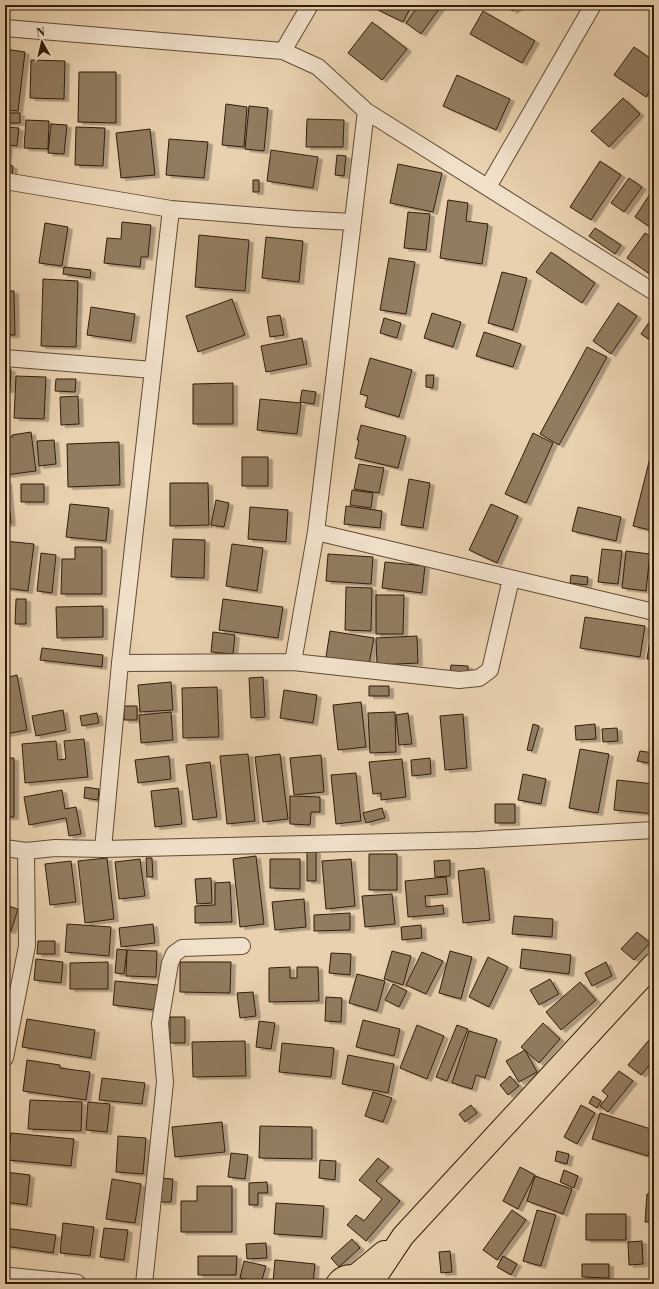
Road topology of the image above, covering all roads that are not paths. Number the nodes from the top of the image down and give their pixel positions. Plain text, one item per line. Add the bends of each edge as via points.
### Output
1 (310, 5) edge
2 (593, 5) edge
3 (5, 28) edge
4 (283, 51) junction
5 (366, 111) junction
6 (5, 181) edge
7 (488, 187) junction
8 (171, 209) junction
9 (353, 222) junction
10 (654, 292) edge
11 (5, 358) edge
12 (152, 370) junction
13 (316, 532) junction
14 (511, 579) junction
15 (654, 612) edge
16 (292, 662) junction
17 (120, 663) junction
18 (654, 830) edge
19 (5, 848) edge
20 (103, 849) junction
21 (26, 851) junction
22 (242, 946) dead end
23 (654, 964) edge
24 (5, 1058) edge
25 (8, 1279) edge
26 (358, 1282) edge
27 (76, 1284) edge
28 (144, 1284) edge

1 - 4 street
2 - 7 street
3 - 4 street
4 - 5 street via 318,67
5 - 7 street
5 - 9 street
6 - 8 street
7 - 10 street
8 - 9 street
8 - 12 street
9 - 13 street
11 - 12 street
12 - 17 street
13 - 14 street
13 - 16 street
14 - 15 street
14 - 16 street via 490,670 478,678 459,680
16 - 17 street
17 - 20 street
18 - 20 street via 476,840
19 - 21 street
20 - 21 street via 55,848
21 - 24 street via 27,946
22 - 28 street via 182,948 174,954 170,963 160,1023 165,1082
23 - 26 main road
25 - 27 street

